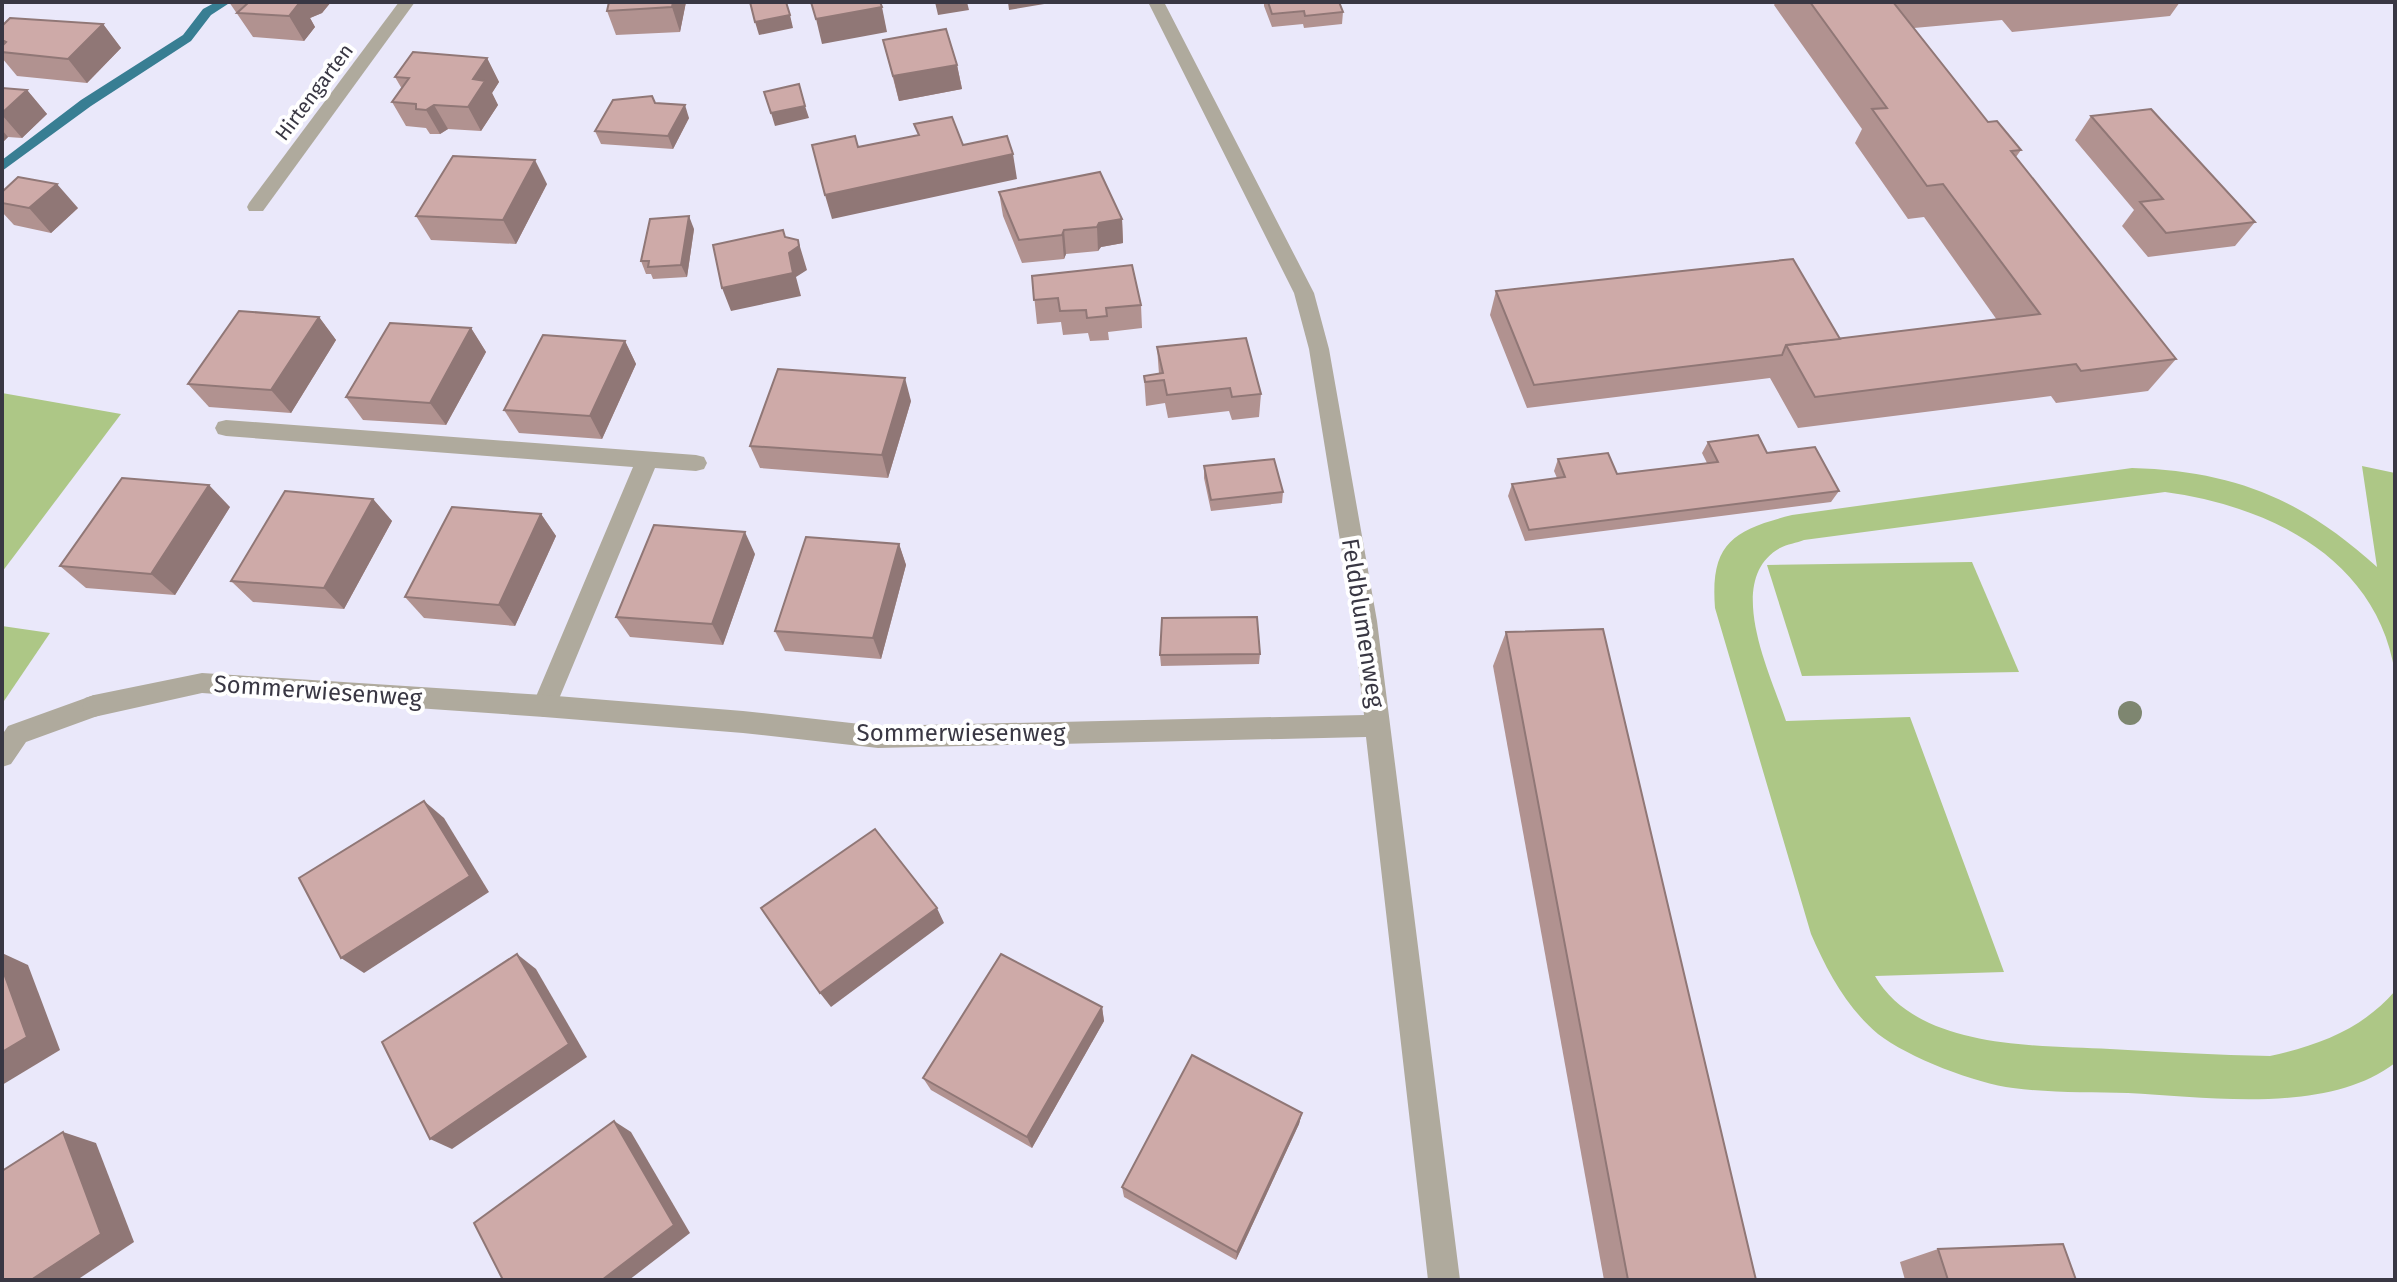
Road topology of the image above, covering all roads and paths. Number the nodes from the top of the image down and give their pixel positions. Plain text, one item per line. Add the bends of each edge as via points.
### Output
1 (407, 2) edge
2 (1156, 2) edge
3 (256, 207) dead end
4 (226, 428) dead end
5 (647, 460) junction
6 (696, 463) dead end
7 (544, 706) junction
8 (1379, 726) junction
9 (2, 756) edge
10 (1444, 1280) edge

1 - 3 street, Hirtengarten
2 - 8 street, Feldblumenweg via 1304,293 1319,349
4 - 5 street
5 - 6 street
5 - 7 street
7 - 8 street, Sommerwiesenweg via 878,737
7 - 9 street, Sommerwiesenweg via 202,683 94,706 17,734
8 - 10 street, Feldblumenweg

